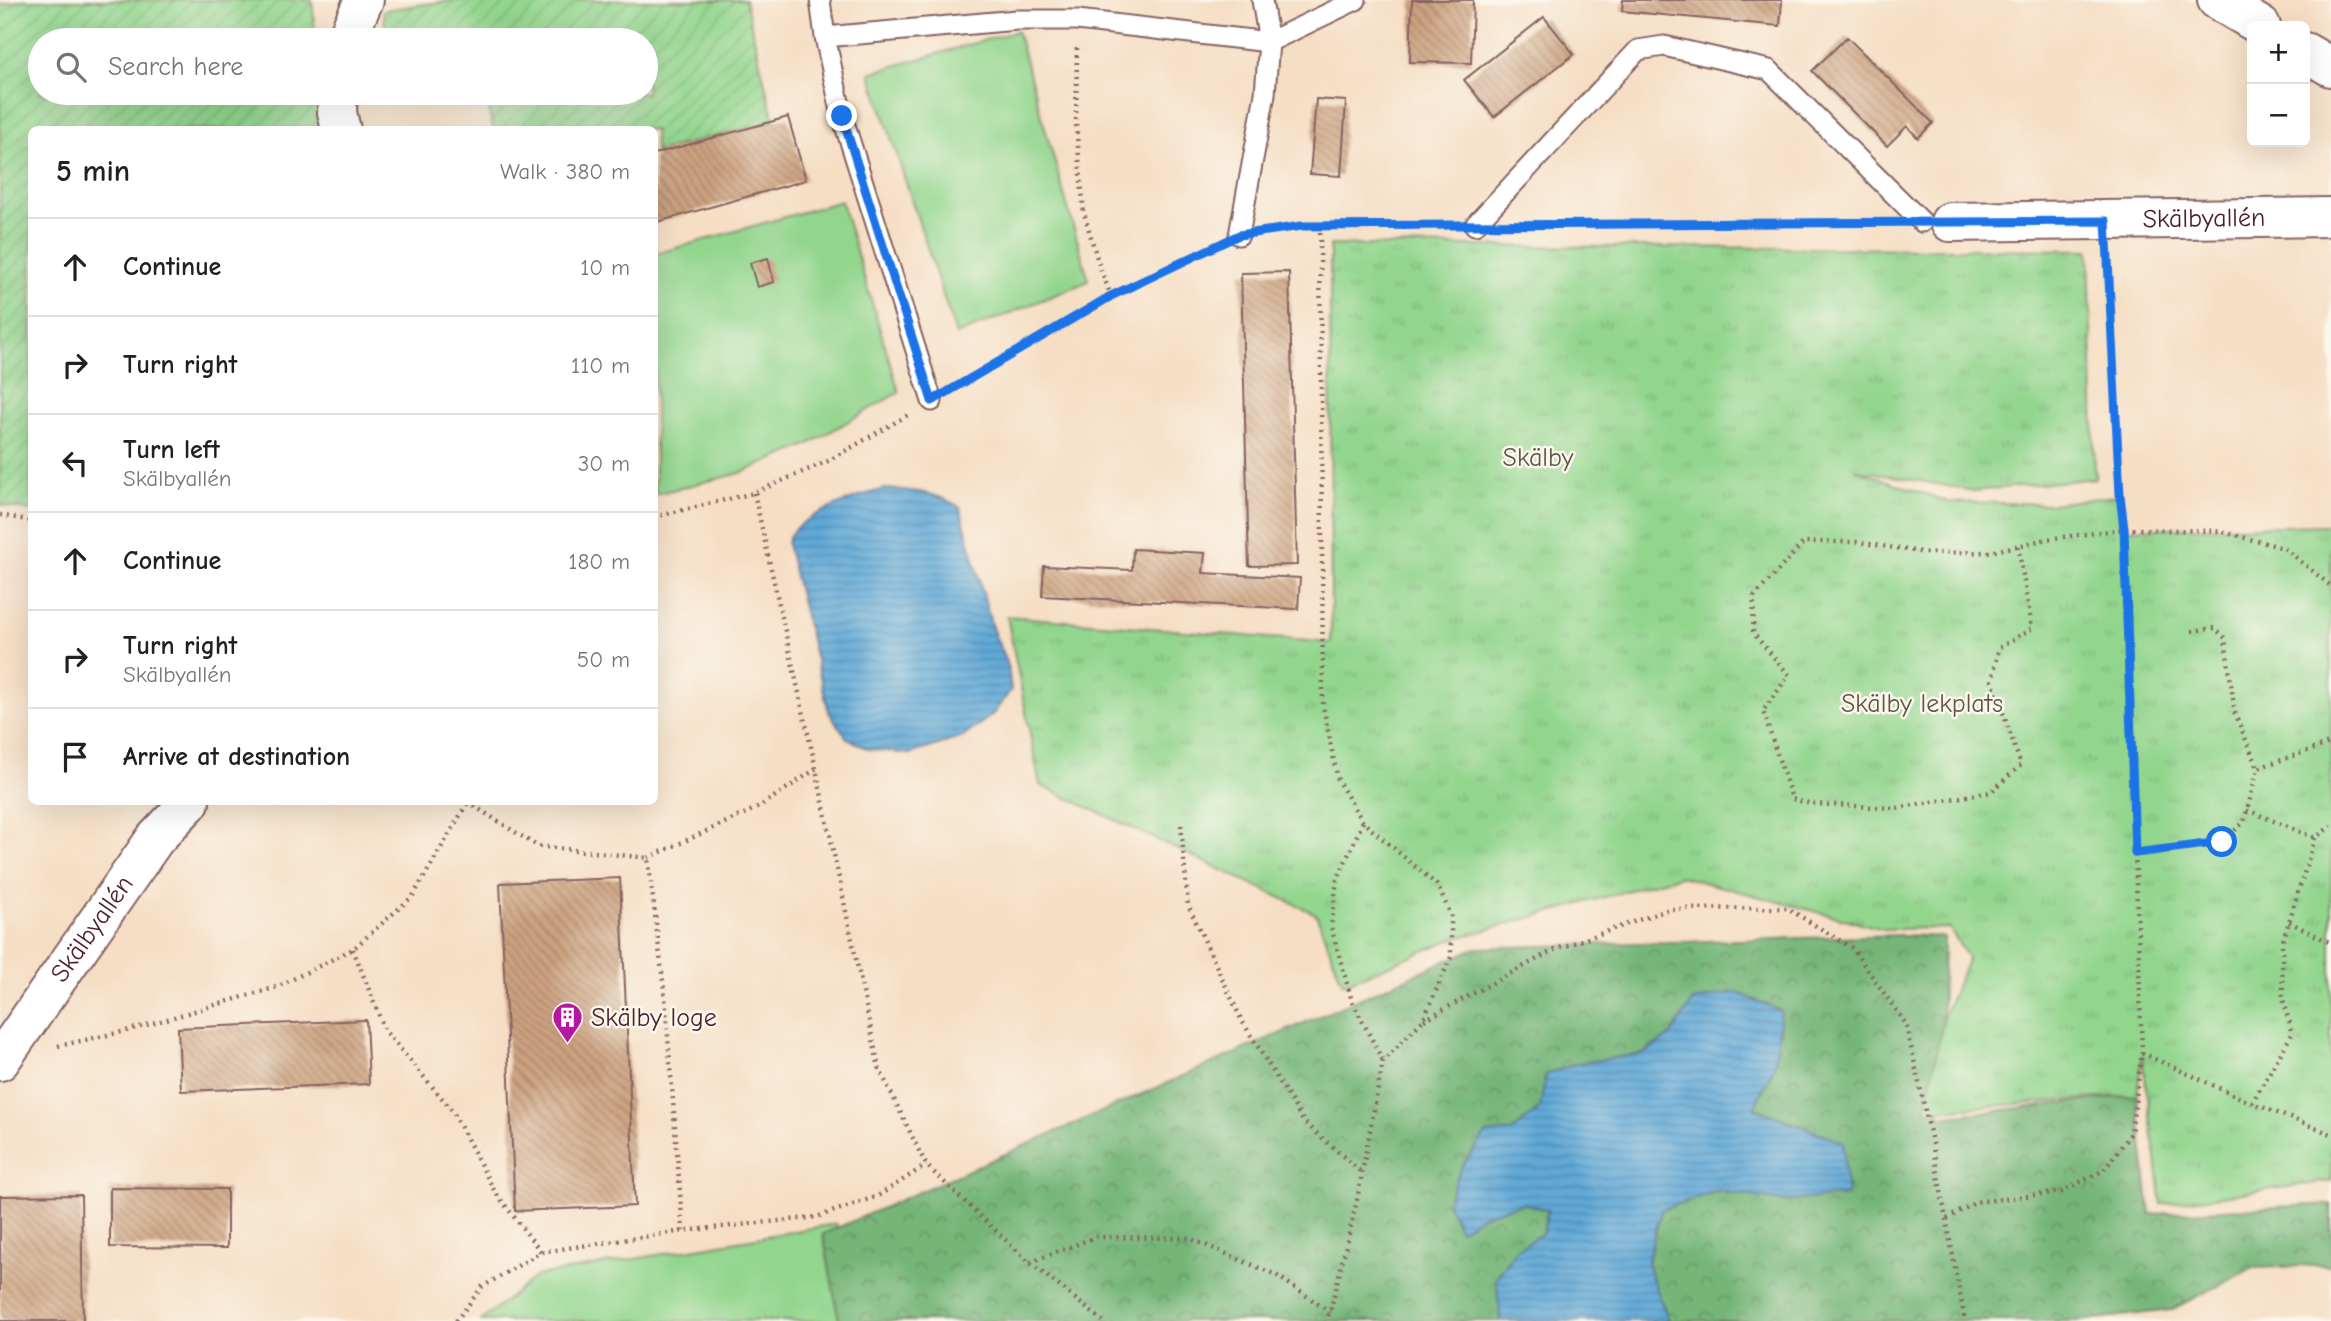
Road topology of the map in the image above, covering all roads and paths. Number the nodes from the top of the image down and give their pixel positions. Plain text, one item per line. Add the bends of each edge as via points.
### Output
1 (364, 0) edge
2 (820, 0) edge
3 (1262, 0) edge
4 (1356, 0) edge
5 (2217, 0) edge
6 (1077, 20) junction
7 (2253, 21) edge
8 (351, 28) edge
9 (825, 37) junction
10 (1269, 41) junction
11 (2310, 55) edge
12 (2331, 67) edge
13 (337, 105) edge
14 (340, 126) edge
15 (2331, 217) edge
16 (2106, 221) junction
17 (1936, 222) junction
18 (1475, 225) junction
19 (1321, 226) junction
20 (1239, 235) junction
21 (1111, 296) junction
22 (932, 401) junction
23 (754, 493) junction
24 (0, 515) edge
25 (658, 516) edge
26 (28, 521) edge
27 (2124, 529) junction
28 (2018, 546) junction
29 (2331, 586) edge
30 (2192, 631) dead end
31 (2331, 741) edge
32 (816, 768) junction
33 (2259, 768) junction
34 (187, 805) edge
35 (466, 805) edge
36 (473, 805) edge
37 (2247, 810) junction
38 (1363, 822) junction
39 (1181, 825) dead end
40 (2331, 826) edge
41 (2315, 838) junction
42 (2135, 853) junction
43 (648, 858) junction
44 (2289, 922) junction
45 (2331, 943) edge
46 (353, 949) junction
47 (1423, 1020) junction
48 (2142, 1053) junction
49 (1, 1059) edge
50 (1383, 1061) junction
51 (2252, 1103) junction
52 (2331, 1134) edge
53 (926, 1165) junction
54 (1362, 1173) junction
55 (1947, 1219) junction
56 (683, 1231) junction
57 (541, 1252) junction
58 (1029, 1262) junction
59 (1331, 1312) junction
60 (456, 1321) edge
61 (1103, 1321) edge
62 (1326, 1321) edge
63 (1965, 1321) edge

1 - 8 street
2 - 9 lane
3 - 10 lane
4 - 10 lane
5 - 7 street
6 - 9 lane via 1017,20
6 - 10 lane
6 - 21 path via 1076,124 1084,213
9 - 22 lane via 842,116
10 - 20 lane via 1265,94
11 - 12 street
13 - 14 street
15 - 16 street, Skälbyallén
16 - 17 street, Skälbyallén
16 - 27 path
17 - 18 path
17 - 18 lane via 1769,70 1664,46 1638,50
18 - 19 path
19 - 20 path
19 - 38 path via 1323,706 1338,781
20 - 21 path
21 - 22 path
22 - 23 path via 828,461
23 - 25 path
23 - 32 path
24 - 26 path
27 - 28 path
27 - 29 path via 2219,531 2284,548
27 - 42 path
28 - 28 path via 1991,552 1926,553 1857,542 1804,542 1778,568 1754,597 1754,634 1789,675 1763,711 1792,799 1895,808 1991,792 2021,765 1992,681 1999,648 2032,628
30 - 33 path via 2215,628 2225,638 2235,714
31 - 33 path
32 - 43 path via 760,807
32 - 53 path via 879,1068
33 - 37 path
34 - 49 street, Skälbyallén via 155,839
35 - 46 path via 414,896
36 - 43 path via 537,846
37 - 41 path
37 - 42 path via 2244,822 2222,842
38 - 47 path via 1437,885 1451,915 1451,957
38 - 50 path via 1337,880 1331,927 1352,1001
39 - 54 path via 1188,905 1242,1021 1304,1122
40 - 41 path
41 - 44 path
42 - 48 path
43 - 56 path via 665,997
44 - 45 path
44 - 51 path via 2282,944 2283,999 2292,1034
46 - 49 path via 277,987 126,1031
46 - 57 path via 385,1031 452,1110 495,1192
47 - 50 path
47 - 55 path via 1554,950 1670,909 1787,908 1852,948 1906,1024
48 - 51 path
48 - 55 path via 2132,1133 2104,1170 2061,1192 1976,1202
50 - 54 path
51 - 52 path
53 - 56 path via 877,1196 817,1217
53 - 58 path
54 - 59 path
55 - 63 path
56 - 57 path
57 - 60 path via 482,1287
58 - 59 path via 1096,1237 1189,1238 1276,1275
58 - 61 path
59 - 62 path

